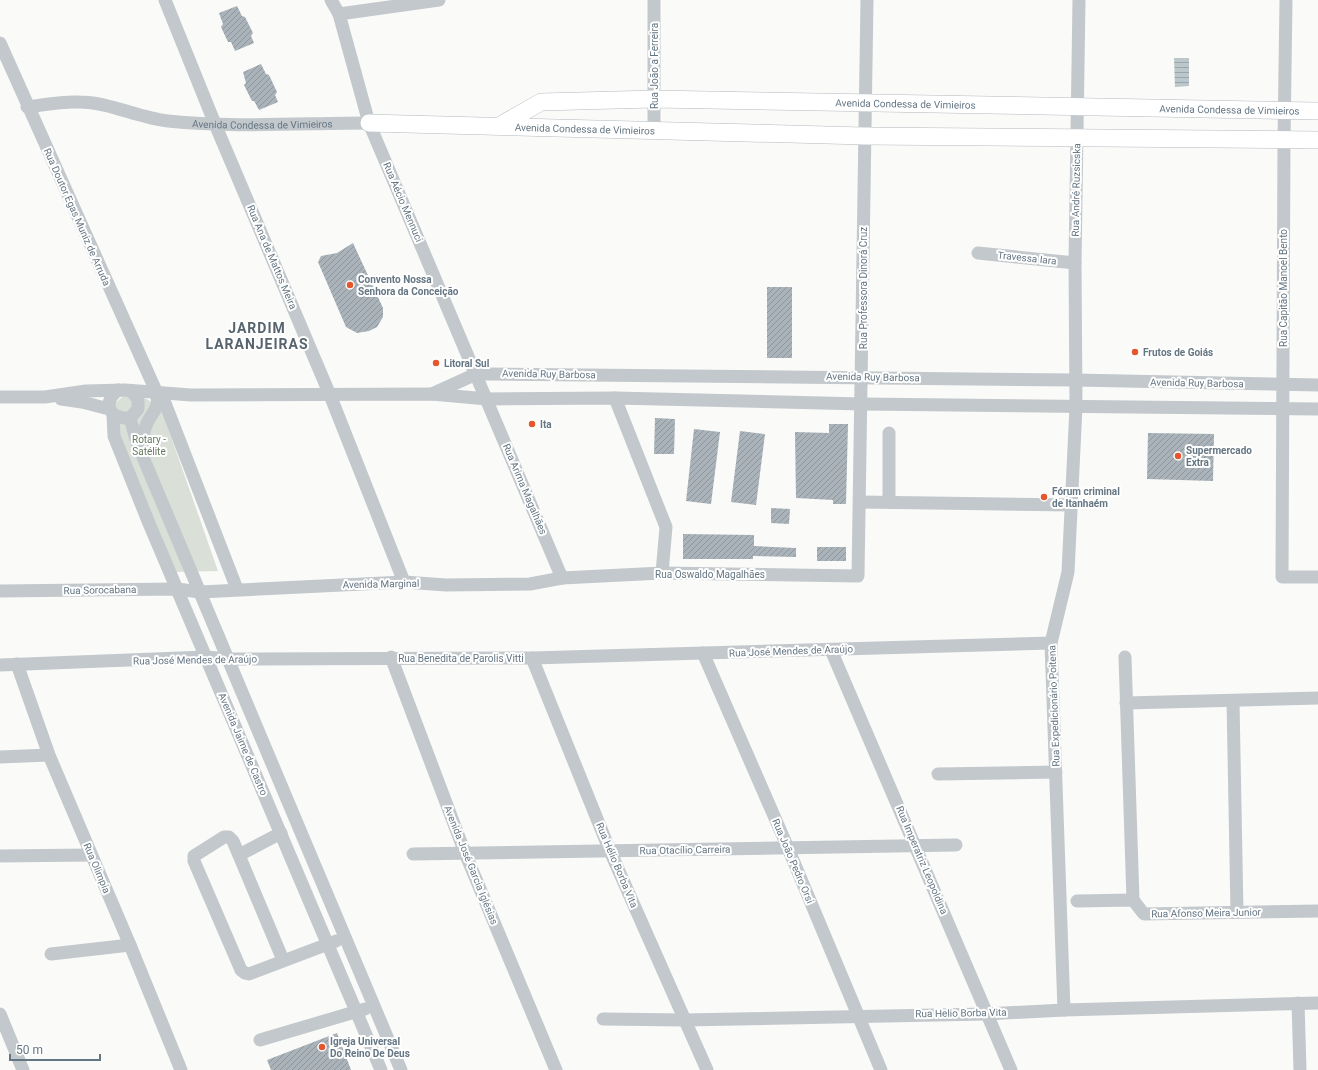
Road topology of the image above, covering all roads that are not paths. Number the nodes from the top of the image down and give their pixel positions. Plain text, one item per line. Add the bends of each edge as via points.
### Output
1 (165, 0) edge
2 (331, 0) edge
3 (439, 0) edge
4 (654, 0) edge
5 (867, 0) edge
6 (1079, 0) edge
7 (1286, 0) edge
8 (339, 14) junction
9 (0, 43) edge
10 (654, 99) junction
11 (864, 101) junction
12 (1078, 105) junction
13 (27, 107) junction
14 (1284, 109) junction
15 (1318, 111) edge
16 (370, 123) junction
17 (215, 124) junction
18 (499, 126) junction
19 (654, 132) junction
20 (864, 136) junction
21 (1077, 137) junction
22 (1318, 140) edge
23 (1284, 141) junction
24 (978, 253) dead end
25 (1075, 263) junction
26 (476, 374) junction
27 (862, 377) junction
28 (1075, 380) junction
29 (1282, 385) junction
30 (1318, 385) edge
31 (118, 390) junction
32 (156, 391) junction
33 (132, 392) junction
34 (432, 394) junction
35 (191, 395) junction
36 (330, 395) junction
37 (0, 397) edge
38 (45, 397) junction
39 (615, 398) junction
40 (487, 400) junction
41 (862, 404) junction
42 (161, 406) junction
43 (1076, 407) junction
44 (1282, 408) junction
45 (1318, 409) edge
46 (111, 412) junction
47 (133, 416) junction
48 (889, 433) dead end
49 (142, 452) junction
50 (860, 502) junction
51 (889, 502) junction
52 (1071, 505) junction
53 (662, 573) junction
54 (858, 576) joint
55 (1318, 577) edge
56 (562, 578) junction
57 (404, 582) junction
58 (177, 589) junction
59 (237, 589) junction
60 (0, 591) edge
61 (200, 592) junction
62 (1051, 643) junction
63 (832, 650) junction
64 (703, 653) junction
65 (391, 657) junction
66 (1125, 657) dead end
67 (206, 658) junction
68 (532, 658) junction
69 (229, 659) junction
70 (18, 664) junction
71 (0, 665) edge
72 (240, 686) junction
73 (222, 694) junction
74 (1318, 698) edge
75 (1233, 701) junction
76 (1126, 703) junction
77 (49, 754) junction
78 (0, 757) edge
79 (1056, 772) junction
80 (938, 774) dead end
81 (281, 833) junction
82 (956, 845) dead end
83 (916, 846) junction
84 (788, 848) junction
85 (610, 851) junction
86 (465, 853) junction
87 (413, 854) dead end
88 (91, 855) junction
89 (240, 855) junction
90 (0, 856) edge
91 (1133, 900) junction
92 (1077, 901) dead end
93 (1318, 911) edge
94 (1237, 912) junction
95 (345, 938) junction
96 (328, 944) junction
97 (130, 945) junction
98 (51, 954) dead end
99 (283, 960) junction
100 (1298, 1003) junction
101 (1318, 1003) edge
102 (374, 1006) junction
103 (1064, 1010) junction
104 (357, 1013) junction
105 (0, 1014) edge
106 (986, 1014) junction
107 (858, 1015) junction
108 (604, 1019) dead end
109 (684, 1020) junction
110 (260, 1040) dead end
111 (23, 1070) edge
112 (181, 1070) edge
113 (381, 1070) edge
114 (401, 1070) edge
115 (556, 1070) edge
116 (706, 1070) edge
117 (881, 1070) edge
118 (1011, 1070) edge
119 (1300, 1070) edge

1 - 17 street, Rua Ana de Mattos Meira
2 - 8 street, Rua Aécio Mennuci
3 - 8 street
4 - 10 street, Rua João a Ferreira
5 - 11 street, Rua Professora Dinorá Cruz
6 - 12 street, Rua André Ruzsicska
7 - 14 street, Rua Capitão Manoel Bento
8 - 16 street, Rua Aécio Mennuci
9 - 13 street, Rua Doutor Egas Muniz de Arruda
10 - 11 main road, Avenida Condessa de Vimieiros
10 - 18 main road, Avenida Condessa de Vimieiros via 541,102
10 - 19 street, Rua João a Ferreira
11 - 12 main road, Avenida Condessa de Vimieiros
11 - 20 street, Rua Professora Dinorá Cruz
12 - 14 main road, Avenida Condessa de Vimieiros
12 - 21 street, Rua André Ruzsicska
13 - 17 street, Avenida Condessa de Vimieiros via 79,102 103,105 154,119
13 - 32 street, Rua Doutor Egas Muniz de Arruda
14 - 15 main road, Avenida Condessa de Vimieiros
14 - 23 street, Rua Capitão Manoel Bento
16 - 17 street, Avenida Condessa de Vimieiros
16 - 18 main road, Avenida Condessa de Vimieiros
16 - 26 street, Rua Aécio Mennuci
17 - 36 street, Rua Ana de Mattos Meira
18 - 19 main road, Avenida Condessa de Vimieiros
19 - 20 main road, Avenida Condessa de Vimieiros
20 - 21 main road, Avenida Condessa de Vimieiros
20 - 27 street, Rua Professora Dinorá Cruz
21 - 23 main road, Avenida Condessa de Vimieiros
21 - 25 street, Rua André Ruzsicska
22 - 23 main road, Avenida Condessa de Vimieiros
23 - 29 street, Rua Capitão Manoel Bento
24 - 25 street, Travessa Iara
25 - 28 street, Rua André Ruzsicska
26 - 27 street, Avenida Ruy Barbosa
26 - 34 street, Avenida Ruy Barbosa
26 - 40 street, Rua Aécio Mennuci
27 - 28 street, Avenida Ruy Barbosa
27 - 41 street, Rua Professora Dinorá Cruz
28 - 29 street, Avenida Ruy Barbosa
28 - 43 street, Rua Expedicionário Poitena
29 - 30 street, Avenida Ruy Barbosa
29 - 44 street, Rua Capitão Manoel Bento
31 - 33 street, Avenida Ruy Barbosa
31 - 38 street, Avenida Ruy Barbosa via 86,391
31 - 46 street via 109,402
32 - 33 street, Avenida Ruy Barbosa
32 - 35 street, Avenida Ruy Barbosa
32 - 42 street
33 - 47 street via 139,404
34 - 36 street, Avenida Ruy Barbosa
34 - 40 street, Avenida Ruy Barbosa
35 - 36 street, Avenida Ruy Barbosa
35 - 42 street, Avenida Ruy Barbosa via 182,396
36 - 57 street, Rua Ana de Mattos Meira
37 - 38 street, Avenida Ruy Barbosa
38 - 46 street, Avenida Ruy Barbosa via 82,402
39 - 40 street, Avenida Ruy Barbosa
39 - 41 street, Avenida Ruy Barbosa
39 - 53 street via 666,527
40 - 56 street, Rua Arima Magalhães
41 - 43 street, Avenida Ruy Barbosa
41 - 50 street, Rua Professora Dinorá Cruz
42 - 47 street, Avenida Ruy Barbosa via 151,412
42 - 49 street via 146,424
42 - 59 street
43 - 44 street, Avenida Ruy Barbosa
43 - 52 street, Rua Expedicionário Poitena
44 - 45 street, Avenida Ruy Barbosa
44 - 55 street, Rua Capitão Manoel Bento via 1282,577
46 - 47 street, Avenida Ruy Barbosa via 121,419
46 - 58 street, Avenida Jaime de Castro via 114,436
47 - 49 street, Avenida Jaime de Castro via 134,435
48 - 51 street
49 - 61 street, Avenida Jaime de Castro
50 - 51 street
50 - 54 street, Rua Professora Dinorá Cruz
51 - 52 street
52 - 62 street, Rua Expedicionário Poitena via 1068,572
53 - 54 street, Rua Oswaldo Magalhães
53 - 56 street, Rua Oswaldo Magalhães
56 - 57 street, Avenida Marginal via 530,584
57 - 59 street, Avenida Marginal
58 - 60 street, Rua Sorocabana
58 - 61 street, Rua Sorocabana
58 - 67 street, Avenida Jaime de Castro
59 - 61 street, Avenida Marginal
61 - 69 street, Avenida Jaime de Castro
62 - 63 street, Rua José Mendes de Araújo
62 - 79 street, Rua Expedicionário Poitena
63 - 64 street, Rua José Mendes de Araújo
63 - 83 street, Rua Imperatriz Leopoldina
64 - 68 street, Rua José Mendes de Araújo
64 - 84 street, Rua João Pedro Orsi
65 - 68 street, Rua Benedita de Parolis Vitti
65 - 69 street, Rua José Mendes de Araújo
65 - 86 street, Avenida José Garcia Iglésias
66 - 76 street
67 - 69 street, Rua José Mendes de Araújo
67 - 70 street, Rua José Mendes de Araújo
67 - 73 street, Avenida Jaime de Castro
68 - 85 street, Rua Hélio Borba Vita
69 - 72 street, Avenida Jaime de Castro
70 - 71 street, Rua José Mendes de Araújo
70 - 77 street, Rua Olimpia
72 - 73 street
72 - 95 street, Avenida Jaime de Castro
73 - 81 street, Avenida Jaime de Castro
74 - 75 street
75 - 76 street
75 - 94 street
76 - 91 street
77 - 78 street
77 - 88 street, Rua Olimpia
79 - 80 street
79 - 103 street, Rua Expedicionário Poitena
81 - 89 street
81 - 96 street, Avenida Jaime de Castro
82 - 83 street, Rua Otacílio Carreira
83 - 84 street, Rua Otacílio Carreira
83 - 106 street, Rua Imperatriz Leopoldina
84 - 85 street, Rua Otacílio Carreira
84 - 107 street, Rua João Pedro Orsi
85 - 86 street, Rua Otacílio Carreira
85 - 109 street, Rua Hélio Borba Vita
86 - 87 street, Rua Otacílio Carreira
86 - 115 street, Avenida José Garcia Iglésias
88 - 90 street
88 - 97 street, Rua Olimpia
89 - 99 street
89 - 99 street via 233,841 229,837 224,837 198,852 194,856 194,861 241,970 249,974
91 - 92 street
91 - 94 street, Rua Afonso Meira Junior via 1144,914
93 - 94 street, Rua Afonso Meira Junior
95 - 96 street
95 - 102 street, Avenida Jaime de Castro
96 - 99 street
96 - 104 street, Avenida Jaime de Castro
97 - 98 street
97 - 112 street, Rua Olimpia
100 - 101 street, Rua Helio Borba Vita
100 - 103 street, Rua Helio Borba Vita
100 - 119 street
102 - 104 street
102 - 114 street, Avenida Jaime de Castro
103 - 106 street, Rua Helio Borba Vita
104 - 110 street
104 - 113 street, Avenida Jaime de Castro
105 - 111 street
106 - 107 street, Rua Helio Borba Vita
106 - 118 street, Rua Imperatriz Leopoldina
107 - 109 street, Rua Helio Borba Vita
107 - 117 street, Rua João Pedro Orsi
108 - 109 street, Rua Helio Borba Vita
109 - 116 street, Rua Hélio Borba Vita

